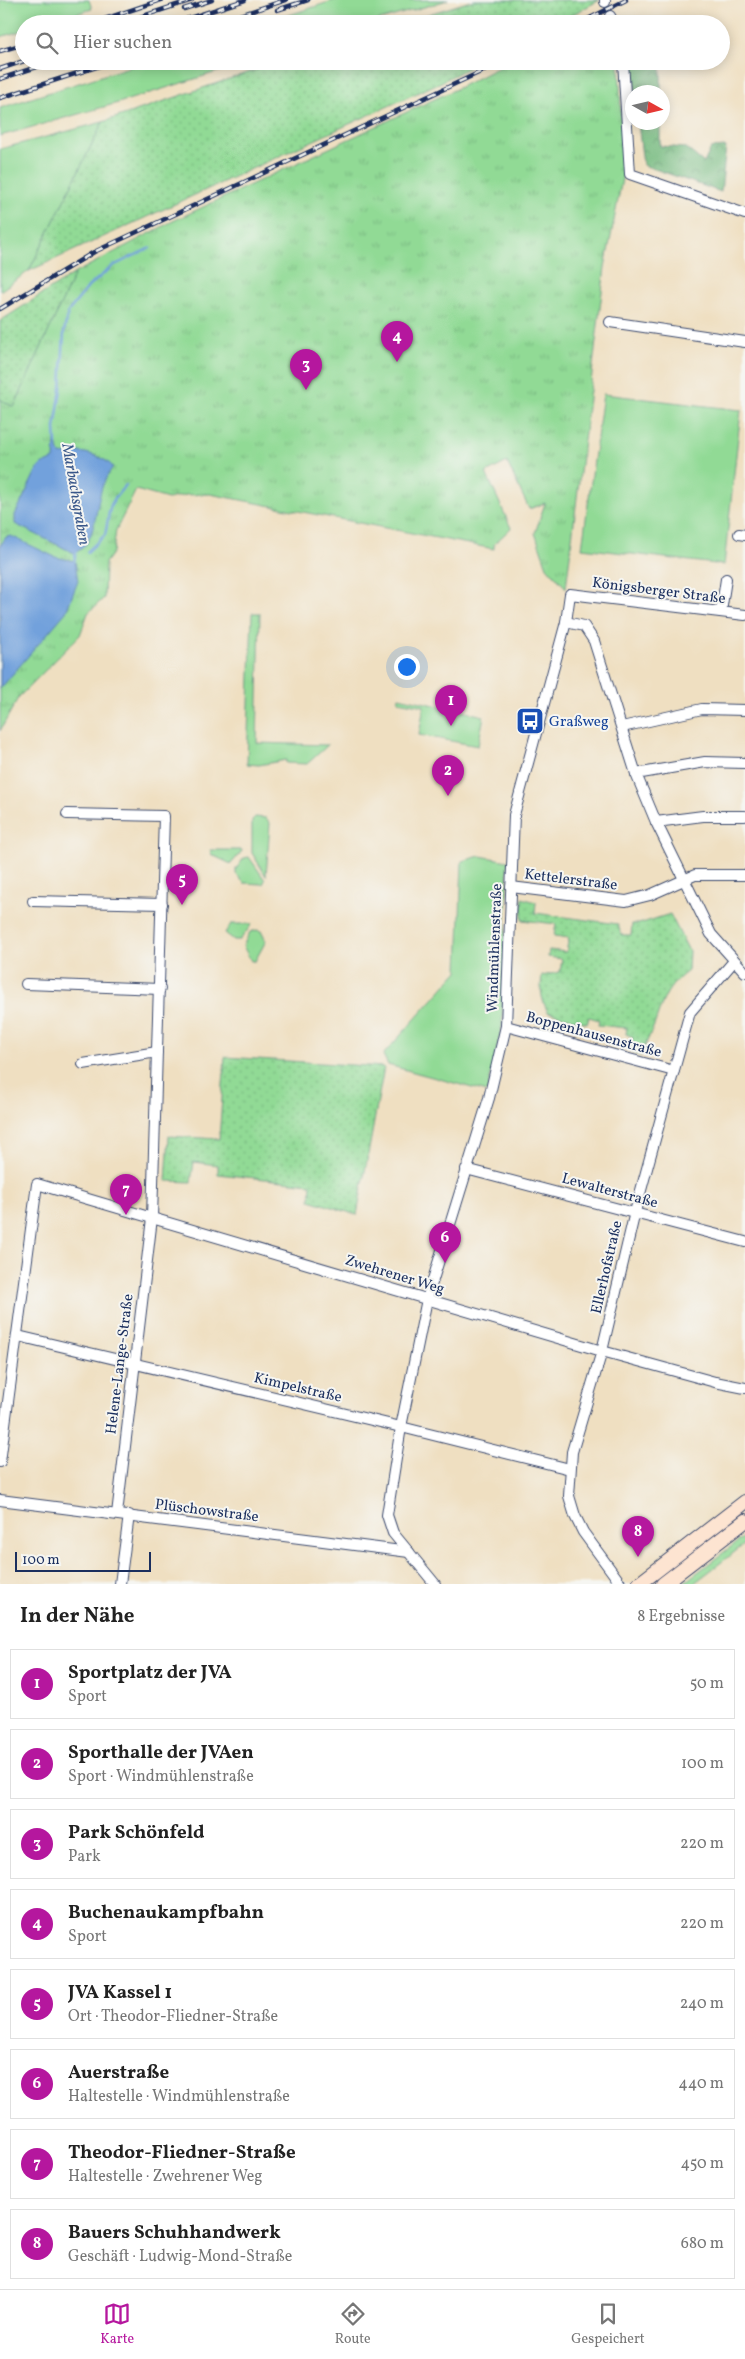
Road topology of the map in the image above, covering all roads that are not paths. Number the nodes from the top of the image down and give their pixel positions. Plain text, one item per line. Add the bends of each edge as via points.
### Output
1 (624, 70) edge
2 (745, 214) edge
3 (610, 322) dead end
4 (745, 342) edge
5 (726, 579) dead end
6 (570, 594) joint
7 (721, 612) junction
8 (745, 615) edge
9 (566, 622) junction
10 (745, 710) edge
11 (622, 727) junction
12 (745, 763) edge
13 (636, 774) junction
14 (67, 814) dead end
15 (745, 816) edge
16 (656, 822) junction
17 (745, 875) edge
18 (684, 879) junction
19 (511, 886) junction
20 (33, 901) dead end
21 (162, 904) junction
22 (734, 961) junction
23 (745, 972) edge
24 (26, 984) dead end
25 (160, 989) junction
26 (506, 1026) junction
27 (158, 1052) junction
28 (84, 1064) dead end
29 (674, 1071) junction
30 (466, 1168) junction
31 (635, 1212) junction
32 (152, 1218) junction
33 (745, 1242) edge
34 (427, 1299) junction
35 (18, 1336) junction
36 (602, 1351) junction
37 (134, 1363) junction
38 (745, 1388) edge
39 (402, 1427) junction
40 (0, 1462) edge
41 (570, 1469) junction
42 (0, 1500) edge
43 (745, 1502) edge
44 (117, 1514) junction
45 (129, 1515) junction
46 (745, 1521) edge
47 (410, 1552) junction
48 (120, 1584) edge
49 (434, 1584) edge
50 (621, 1584) edge
51 (640, 1584) edge
52 (663, 1584) edge

1 - 2 street via 630,174
3 - 4 street
5 - 7 street
6 - 7 street, Königsberger Straße
6 - 9 street, Windmühlenstraße
7 - 8 street, Königsberger Straße
9 - 11 street via 584,626 594,641
9 - 19 street, Windmühlenstraße via 514,815
10 - 11 street via 702,709
11 - 13 street
12 - 13 street via 705,762
13 - 16 street
14 - 21 street, Helene-Lange-Straße via 164,816
15 - 16 street via 703,816
16 - 18 street
17 - 18 street, Kettelerstraße via 717,873
18 - 19 street, Kettelerstraße via 650,895 626,901
18 - 22 street via 711,934
19 - 26 street, Windmühlenstraße
20 - 21 street
21 - 25 street, Helene-Lange-Straße
22 - 23 street
22 - 29 street, Ellerhofstraße via 690,1012
24 - 25 street
25 - 27 street, Helene-Lange-Straße
26 - 29 street, Boppenhausenstraße
26 - 30 street, Windmühlenstraße via 489,1098
27 - 28 street
27 - 32 street, Helene-Lange-Straße
29 - 31 street, Ellerhofstraße
30 - 31 street, Lewalterstraße
30 - 34 street, Windmühlenstraße
31 - 33 street, Lewalterstraße
31 - 36 street, Ellerhofstraße
32 - 34 street, Zwehrener Weg
32 - 35 street, Zwehrener Weg via 37,1184
32 - 37 street, Helene-Lange-Straße
34 - 36 street, Zwehrener Weg
34 - 39 street, Windmühlenstraße
35 - 37 street, Kimpelstraße
35 - 40 street
36 - 38 street, Zwehrener Weg
36 - 41 street, Ellerhofstraße via 575,1439
37 - 39 street, Kimpelstraße
37 - 44 street, Helene-Lange-Straße
39 - 41 street, Kimpelstraße
39 - 47 street, Windmühlenstraße via 387,1515 394,1533
41 - 50 street, Ellerhofstraße via 569,1496 575,1516
42 - 44 street, Plüschowstraße
43 - 51 main road
44 - 45 street, Plüschowstraße
45 - 47 street, Plüschowstraße
45 - 48 street
46 - 52 main road
47 - 49 street, Windmühlenstraße

